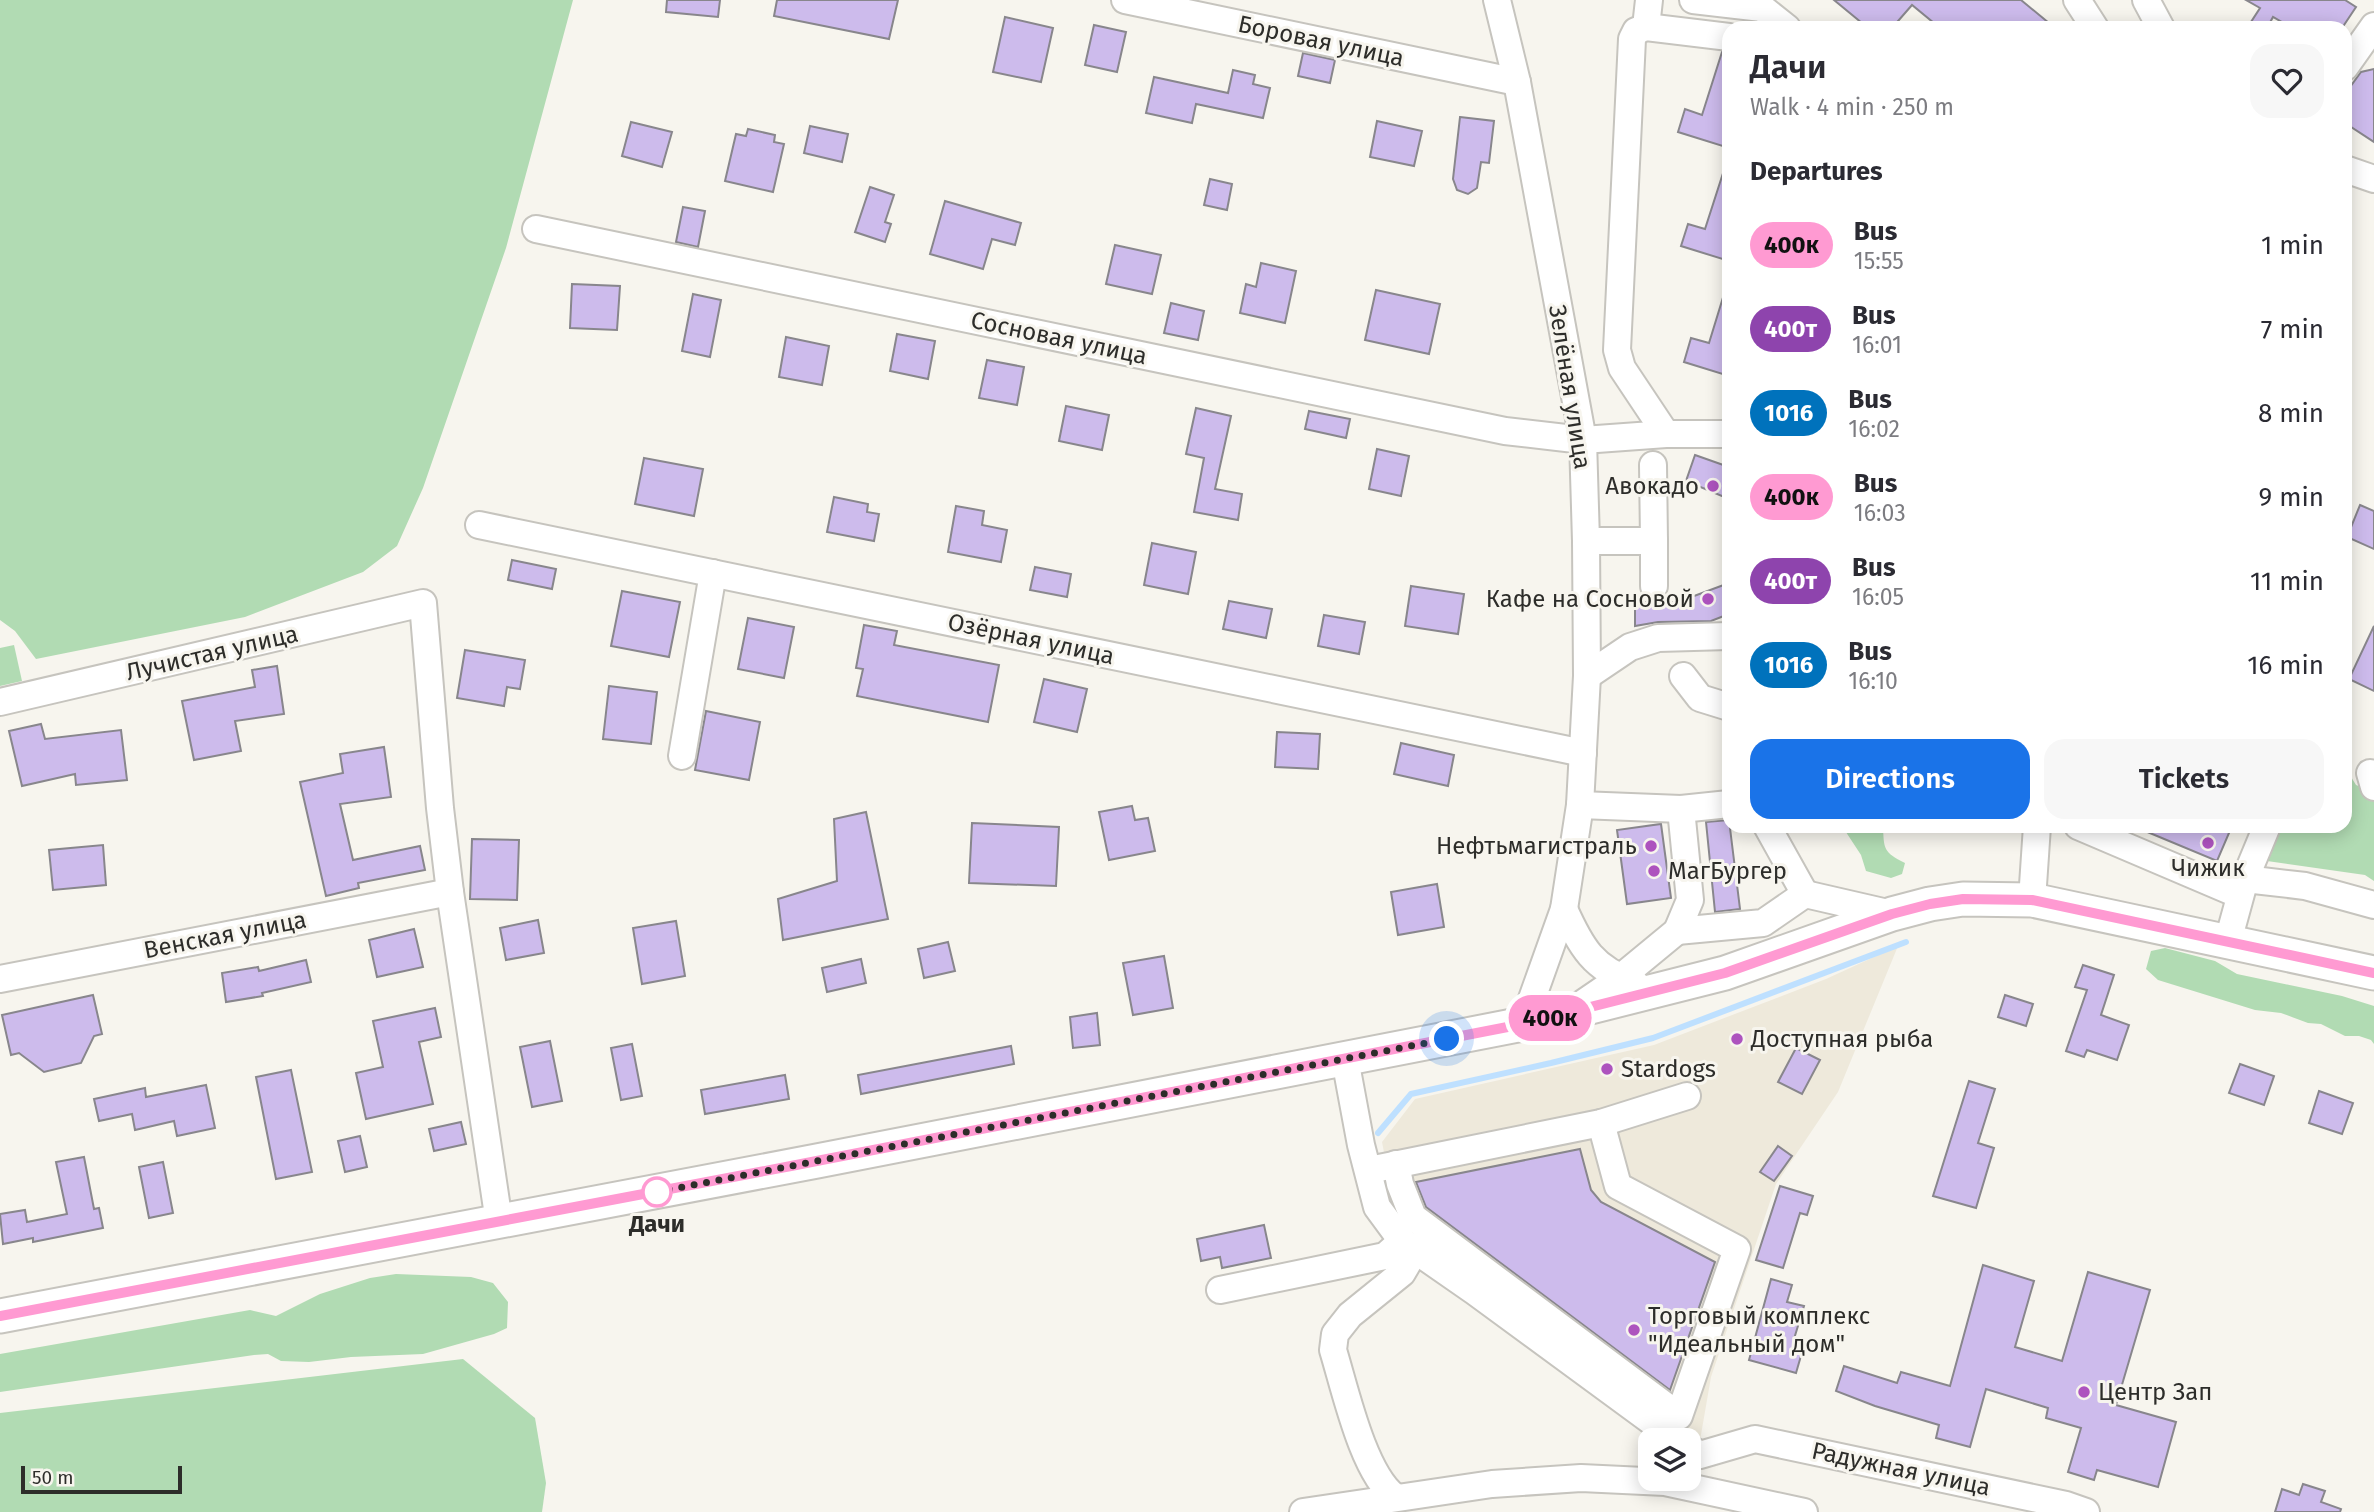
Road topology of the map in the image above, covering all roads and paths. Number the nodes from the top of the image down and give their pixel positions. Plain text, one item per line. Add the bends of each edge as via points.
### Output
1 (1125, 0) edge
2 (1497, 0) edge
3 (1649, 0) edge
4 (1693, 0) edge
5 (2077, 0) edge
6 (2146, 0) edge
7 (1778, 21) edge
8 (2090, 21) edge
9 (2157, 21) edge
10 (2374, 26) edge
11 (1646, 27) junction
12 (1722, 36) edge
13 (2352, 57) edge
14 (1517, 82) junction
15 (2352, 171) edge
16 (2374, 179) edge
17 (536, 229) dead end
18 (1667, 434) junction
19 (1722, 434) edge
20 (1583, 440) junction
21 (1653, 465) dead end
22 (479, 524) dead end
23 (1586, 541) junction
24 (1654, 541) junction
25 (713, 573) junction
26 (1654, 586) dead end
27 (1722, 636) edge
28 (1587, 676) junction
29 (1683, 676) dead end
30 (0, 702) edge
31 (1722, 705) edge
32 (1583, 753) junction
33 (682, 756) dead end
34 (1580, 805) junction
35 (1722, 805) edge
36 (1681, 809) junction
37 (1771, 833) edge
38 (2037, 833) edge
39 (2097, 833) edge
40 (2264, 833) edge
41 (2242, 887) junction
42 (450, 892) junction
43 (1805, 894) junction
44 (2032, 900) junction
45 (2374, 905) edge
46 (1564, 909) junction
47 (1892, 914) junction
48 (1677, 931) junction
49 (2228, 941) junction
50 (2374, 973) edge
51 (1620, 978) junction
52 (0, 979) edge
53 (1660, 991) junction
54 (1567, 1014) junction
55 (1523, 1024) junction
56 (1345, 1059) junction
57 (1688, 1096) dead end
58 (1601, 1124) junction
59 (1396, 1164) junction
60 (1367, 1170) junction
61 (499, 1222) junction
62 (1406, 1244) junction
63 (1220, 1290) dead end
64 (0, 1316) edge
65 (1661, 1428) edge
66 (1701, 1455) edge
67 (1395, 1497) junction
68 (1303, 1512) edge
69 (1804, 1512) edge
70 (2087, 1512) edge

1 - 14 street, Боровая улица
2 - 14 street, Зелёная улица
3 - 11 street
4 - 7 street via 1762,8
5 - 8 street
6 - 9 street
10 - 13 street
11 - 12 street
11 - 18 street via 1632,39 1617,351 1622,368
14 - 20 street, Зелёная улица
15 - 16 street
17 - 20 street, Сосновая улица via 1505,431
18 - 19 street, Сосновая улица
18 - 20 street, Сосновая улица
20 - 23 street, Зелёная улица
21 - 24 street
22 - 25 street, Озёрная улица
23 - 24 street
23 - 28 street, Зелёная улица
24 - 26 street
25 - 32 street, Озёрная улица
25 - 33 street
27 - 28 street via 1658,638 1630,647
28 - 32 street, Зелёная улица
29 - 31 street via 1700,698
30 - 42 street, Лучистая улица via 423,603
32 - 34 street, Зелёная улица
34 - 36 street
34 - 46 street, Зелёная улица
35 - 36 street
36 - 48 street via 1690,900
37 - 43 street
38 - 44 street
39 - 41 street
40 - 41 street
41 - 45 street via 2305,886
41 - 49 street
42 - 52 street, Венская улица
42 - 61 street
43 - 47 street
43 - 48 street via 1763,923
44 - 47 main road via 1963,899
44 - 49 main road
46 - 51 street via 1578,941 1607,972
46 - 55 street, Зелёная улица
47 - 53 main road
48 - 51 street
49 - 50 main road
51 - 53 street
51 - 54 street
53 - 54 main road
54 - 55 main road
55 - 56 main road
56 - 60 street
56 - 61 main road
57 - 58 street
58 - 59 street
58 - 59 street via 1618,1186 1737,1249 1679,1416 1413,1217
59 - 60 street
60 - 62 street via 1377,1207
61 - 64 main road
62 - 63 street via 1384,1256
62 - 65 street
62 - 67 street via 1409,1261 1402,1273 1350,1315 1335,1334 1333,1350 1370,1465
66 - 70 street, Радужная улица via 1755,1439
67 - 68 street
67 - 69 street via 1581,1478 1665,1482

